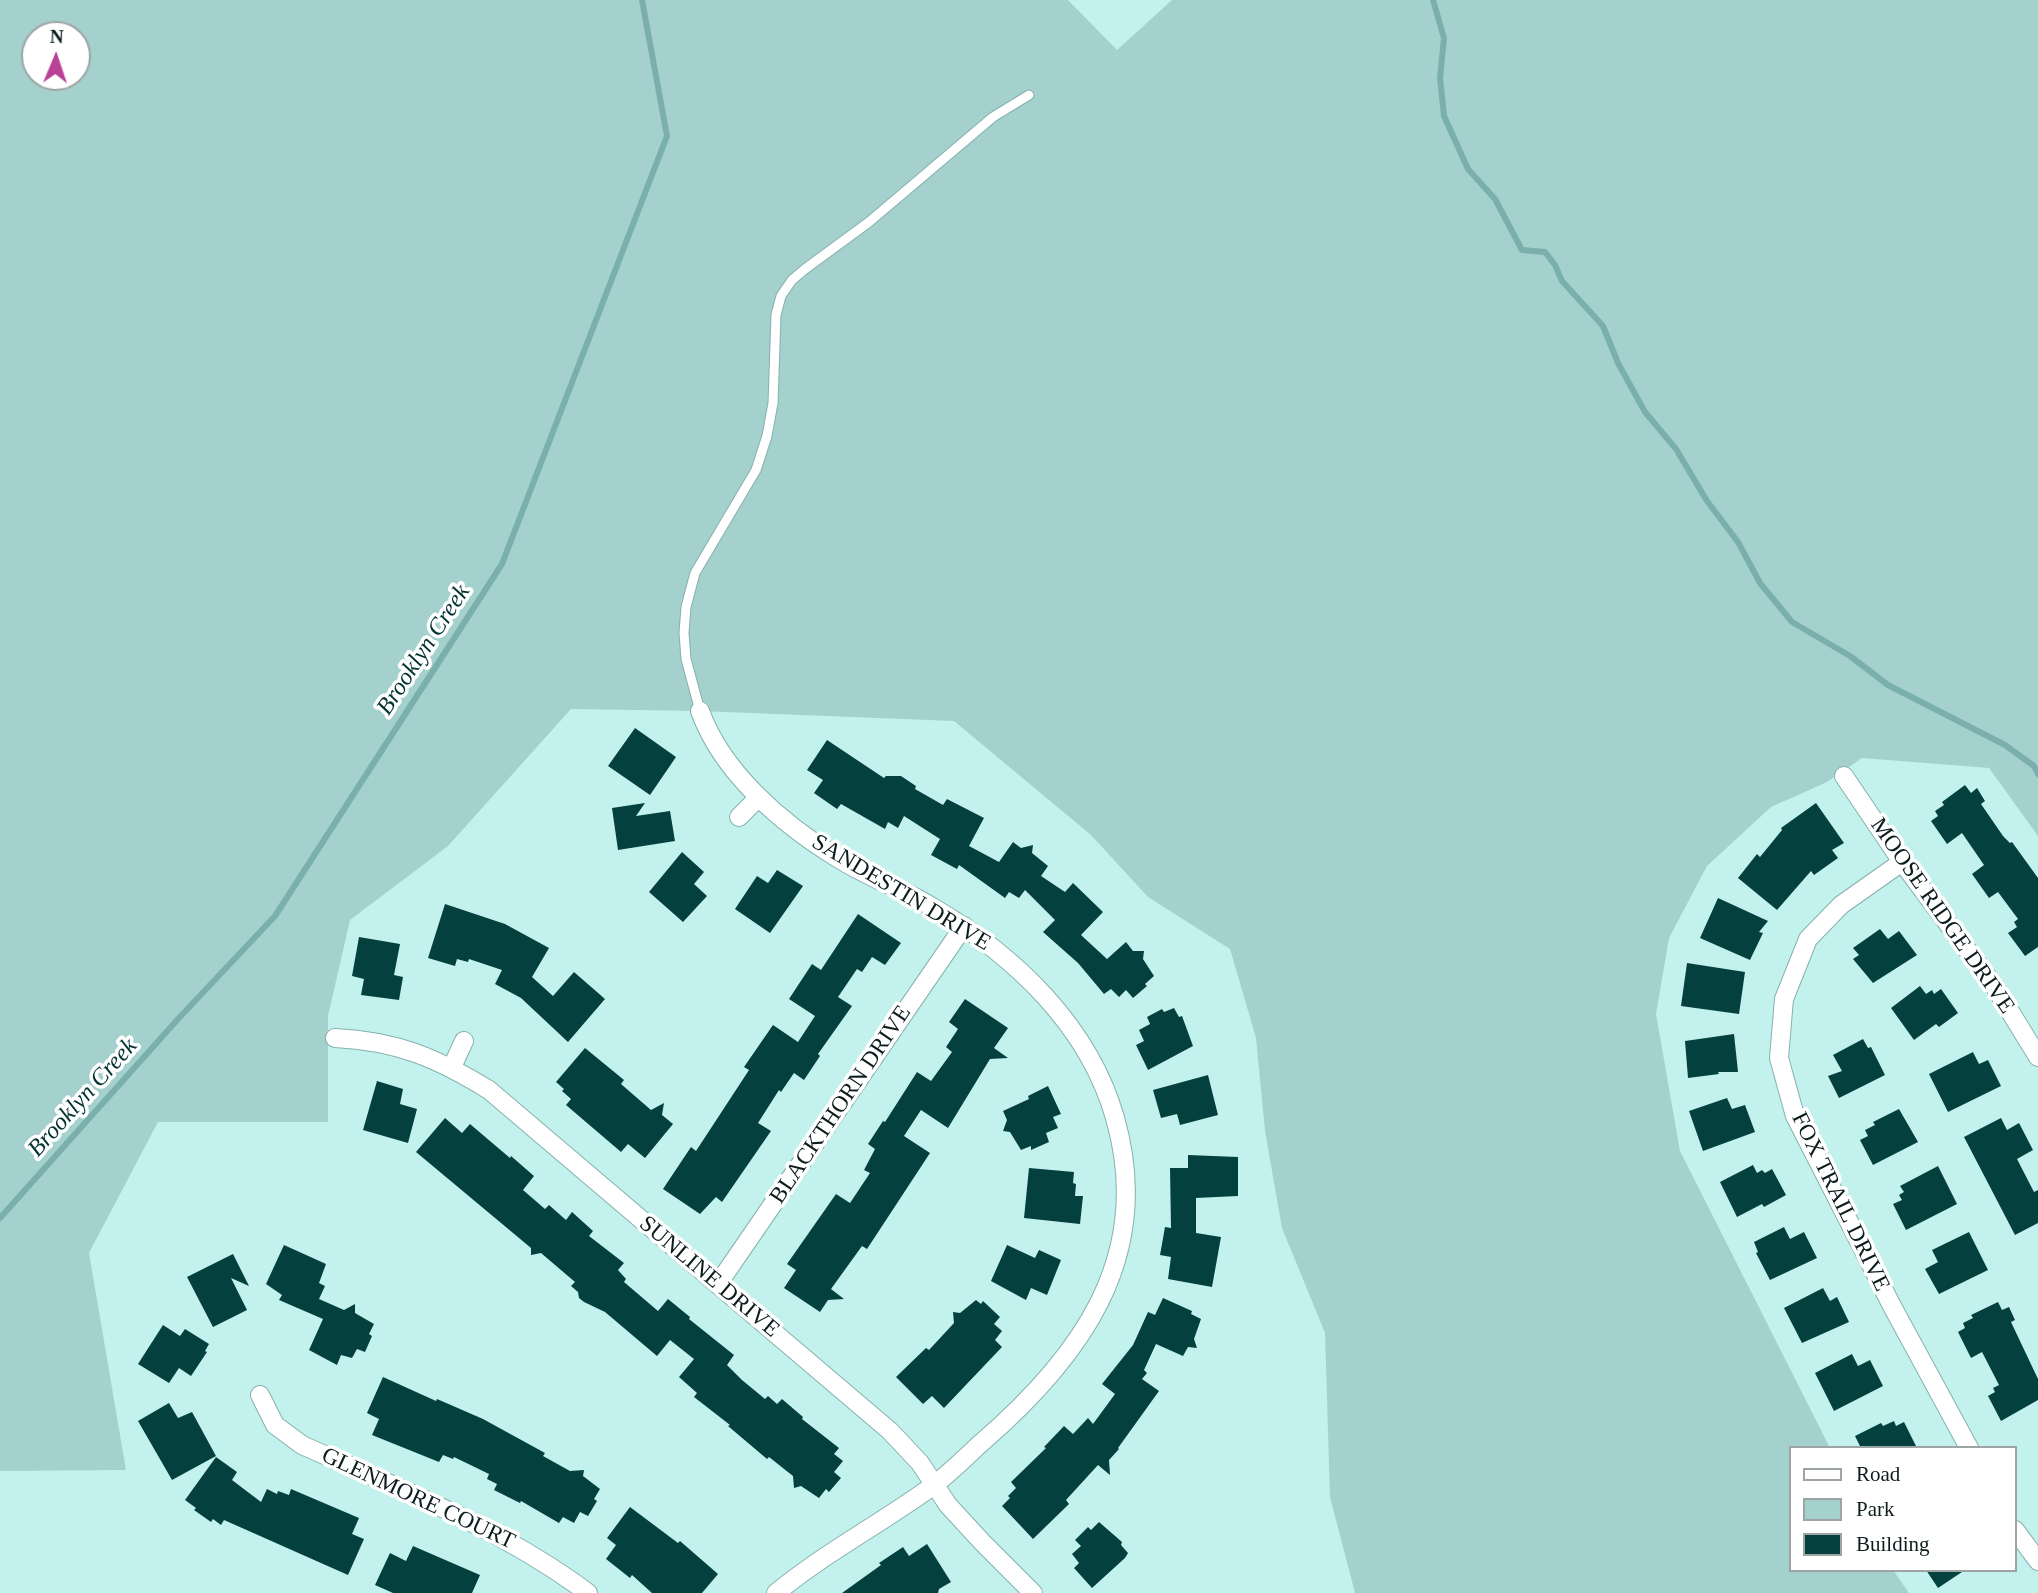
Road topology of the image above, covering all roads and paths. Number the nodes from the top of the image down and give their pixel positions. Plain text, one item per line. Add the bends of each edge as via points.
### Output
1 (1029, 95) dead end
2 (700, 710) joint
3 (1844, 776) dead end
4 (759, 797) junction
5 (739, 817) dead end
6 (1902, 862) junction
7 (964, 926) junction
8 (335, 1038) dead end
9 (464, 1041) dead end
10 (2038, 1057) edge
11 (452, 1067) junction
12 (718, 1284) junction
13 (260, 1395) dead end
14 (1968, 1446) edge
15 (934, 1484) junction
16 (2017, 1533) edge
17 (2038, 1561) edge
18 (588, 1593) edge
19 (776, 1593) edge
20 (1033, 1593) edge

1 - 2 lane via 993,117 869,222 805,268 781,296 767,436 756,470 695,573 686,607 686,659
2 - 4 street, SANDESTIN DRIVE via 719,749
3 - 6 street, MOOSE RIDGE DRIVE
4 - 5 street
4 - 7 street, SANDESTIN DRIVE via 836,857
6 - 10 street, MOOSE RIDGE DRIVE via 1995,987
6 - 14 street, FOX TRAIL DRIVE via 1841,905 1808,939 1784,999 1779,1058 1795,1116
7 - 12 street, BLACKTHORN DRIVE
7 - 15 street, SANDESTIN DRIVE via 1028,978 1078,1037 1097,1069 1120,1134 1125,1208 1110,1281 1077,1343 1007,1421
8 - 11 street, SUNLINE DRIVE via 391,1045
9 - 11 street
11 - 12 street, SUNLINE DRIVE via 489,1090
12 - 15 street, SUNLINE DRIVE via 890,1431
13 - 18 street, GLENMORE COURT via 275,1425 302,1444 489,1530
15 - 19 street, SANDESTIN DRIVE
15 - 20 street, SUNLINE DRIVE via 948,1505
16 - 17 street

